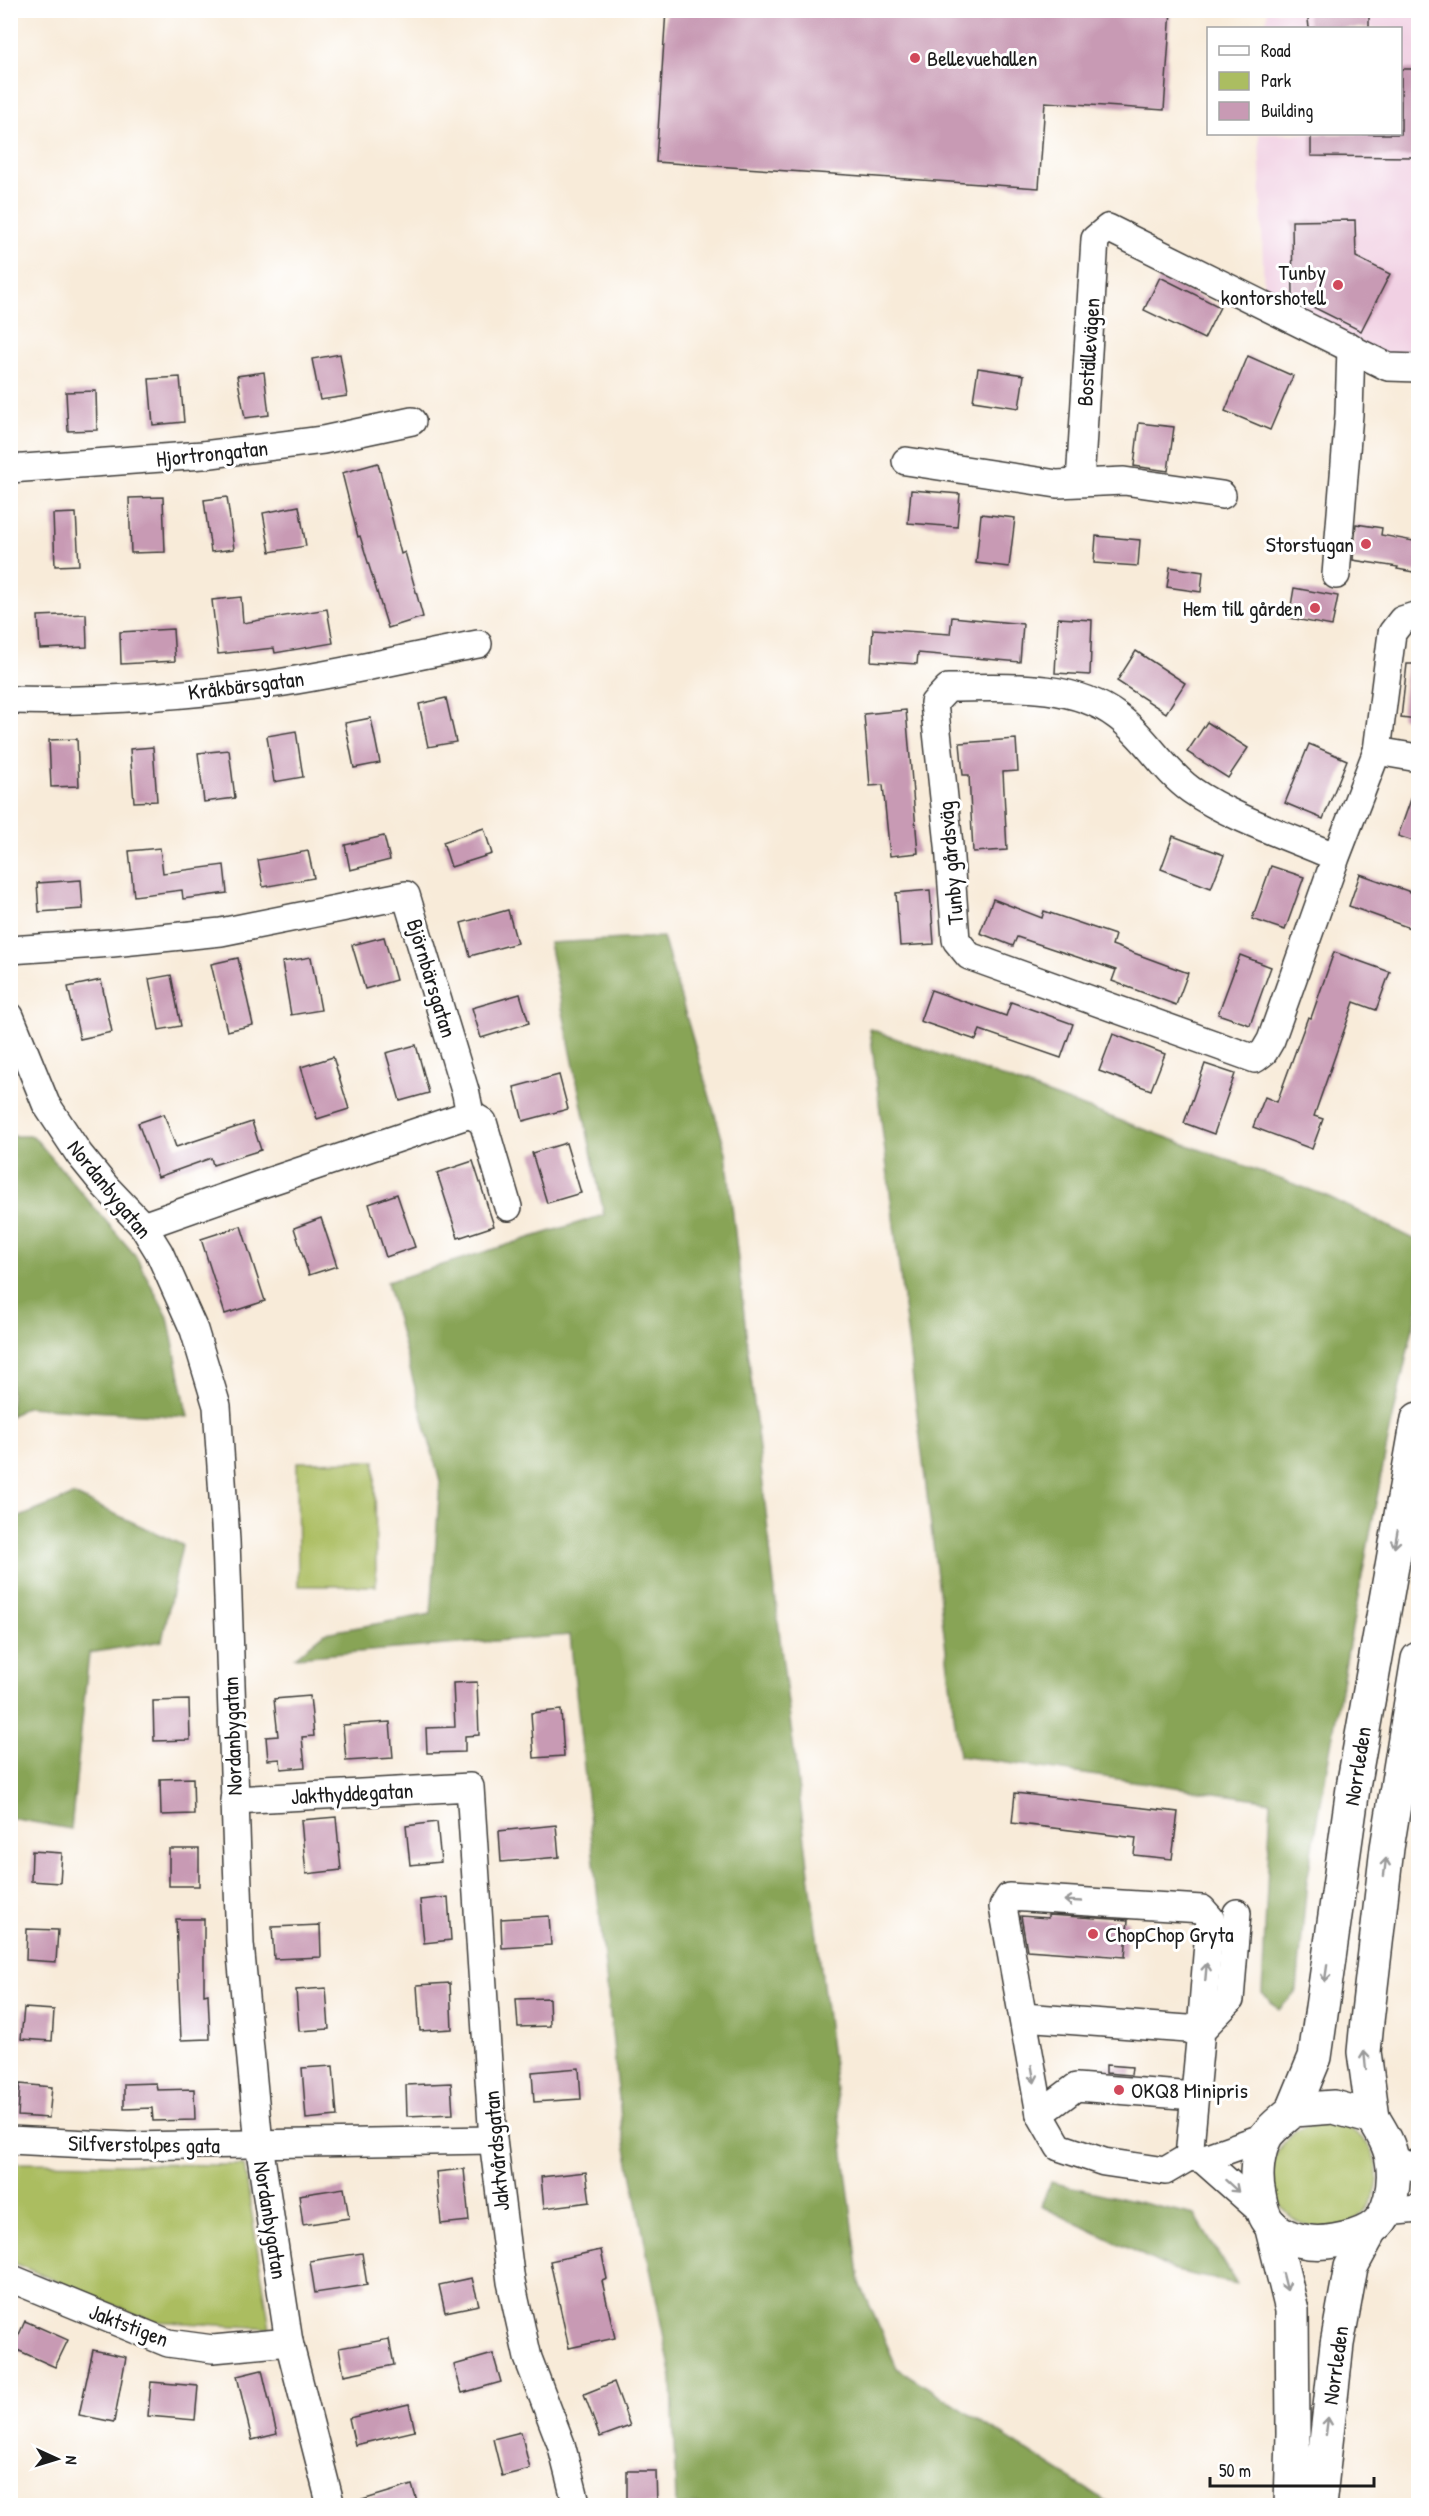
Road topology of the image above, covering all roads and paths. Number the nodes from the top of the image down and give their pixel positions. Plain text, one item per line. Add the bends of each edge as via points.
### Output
1 (1351, 347) junction
2 (1419, 368) edge
3 (411, 421) dead end
4 (906, 461) dead end
5 (10, 469) edge
6 (1080, 482) junction
7 (1222, 495) dead end
8 (1336, 575) dead end
9 (1419, 615) edge
10 (478, 645) dead end
11 (10, 700) edge
12 (1377, 751) junction
13 (1419, 758) edge
14 (1336, 857) junction
15 (10, 950) edge
16 (10, 1016) edge
17 (470, 1114) junction
18 (508, 1207) dead end
19 (143, 1226) junction
20 (1419, 1419) edge
21 (1419, 1659) edge
22 (470, 1787) joint
23 (234, 1800) junction
24 (1237, 1913) dead end
25 (1023, 2017) junction
26 (1201, 2030) junction
27 (1195, 2096) junction
28 (1293, 2110) junction
29 (1040, 2114) junction
30 (1373, 2118) junction
31 (1267, 2136) junction
32 (10, 2140) edge
33 (493, 2140) junction
34 (259, 2144) junction
35 (1195, 2158) junction
36 (1406, 2164) edge
37 (1419, 2209) edge
38 (1267, 2219) junction
39 (1378, 2221) junction
40 (10, 2278) edge
41 (289, 2342) junction
42 (331, 2505) edge
43 (577, 2505) edge
44 (1291, 2505) edge
45 (1319, 2505) edge

1 - 2 street via 1388,367
1 - 6 street, Boställevägen via 1108,228 1095,239
1 - 8 street
3 - 5 street, Hjortrongatan via 323,440 203,455
4 - 6 street via 1057,484
6 - 7 street via 1124,481
9 - 12 street, Tunby gårdsväg via 1401,620 1392,633
10 - 11 street, Kråkbärsgatan via 272,684 158,696
12 - 13 street
12 - 14 street, Tunby gårdsväg
14 - 14 street, Tunby gårdsväg via 1210,803 1189,788 1117,716 1076,697 1030,688 948,688 934,703 956,940 969,956 1255,1059 1271,1040
15 - 17 street, Björnbärsgatan via 221,932 406,895
16 - 19 street, Nordanbygatan via 46,1104 79,1154
17 - 18 street via 483,1122
17 - 19 street
19 - 23 street, Nordanbygatan via 167,1268 194,1330 217,1406 226,1541
20 -> 28 main road, Norrleden via 1354,1781 1315,2057
30 -> 21 main road, Norrleden via 1364,2052 1366,2032 1387,1848
22 - 23 street, Jakthyddegatan
22 - 33 street, Jaktvårdsgatan
23 - 34 street, Nordanbygatan via 240,1944
24 - 26 street via 1230,2000
25 - 26 street
26 -> 25 street via 1210,1918 1202,1909 1009,1897 1003,1907
25 -> 29 street
26 - 27 street
27 - 29 street via 1076,2087
27 - 35 street
28 - 30 main road via 1334,2107
28 - 31 main road
29 - 35 street via 1059,2147 1104,2162 1165,2170
30 - 36 main road
31 - 35 street
31 - 38 main road via 1256,2180
32 - 34 street, Silfverstolpes gata via 128,2146
33 - 34 street, Silfverstolpes gata
33 - 43 street, Jaktvårdsgatan via 511,2282 528,2358 561,2444
34 - 41 street, Nordanbygatan
35 -> 38 street
36 - 39 main road
37 - 39 street
38 - 39 main road via 1293,2239 1320,2244 1352,2238
38 -> 44 main road, Norrleden via 1292,2310
45 -> 39 main road, Norrleden via 1350,2267
40 - 41 street, Jaktstigen via 168,2343 213,2349
41 - 42 street, Nordanbygatan

